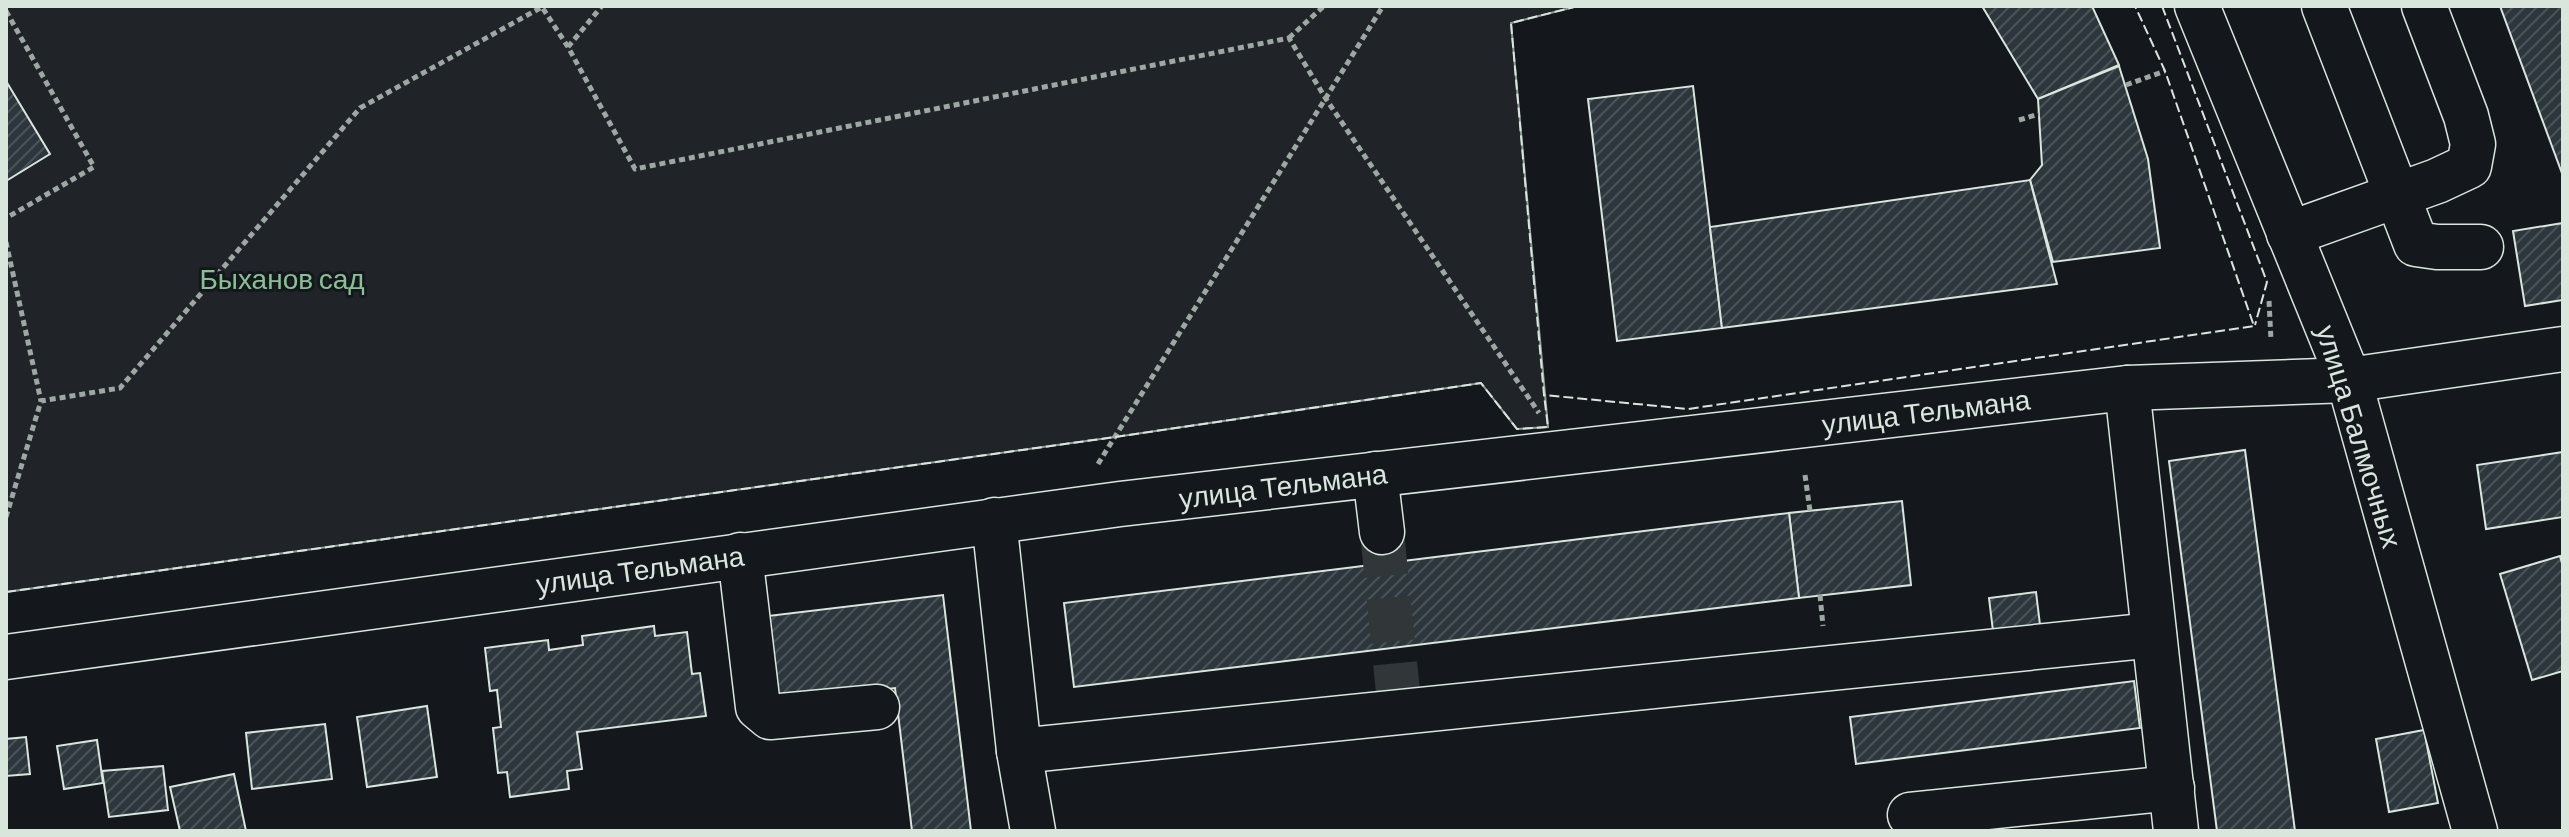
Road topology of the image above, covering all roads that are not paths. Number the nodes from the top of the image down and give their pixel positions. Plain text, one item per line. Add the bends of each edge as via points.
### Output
1 (2197, 6) edge
2 (2324, 6) edge
3 (2424, 6) edge
4 (2395, 195) junction
5 (2289, 234) junction
6 (2481, 247) dead end
7 (2563, 349) edge
8 (2349, 380) junction
9 (2127, 388) junction
10 (1375, 474) junction
11 (994, 520) junction
12 (1382, 532) tunnel mouth
13 (740, 555) junction
14 (2154, 635) junction
15 (6, 657) edge
16 (877, 707) dead end
17 (1019, 751) junction
18 (2172, 788) junction
19 (1910, 815) dead end
20 (1033, 831) edge
21 (2176, 831) edge
22 (2475, 831) edge

1 - 5 street, улица Балмочных
2 - 4 street
3 - 4 street via 2473,144 2469,166
4 - 5 street
4 - 6 street via 2416,244
5 - 8 street, улица Балмочных
7 - 8 street, улица Тельмана
8 - 9 street, улица Тельмана
8 - 22 street, улица Балмочных
9 - 10 street, улица Тельмана
9 - 14 street
10 - 11 street, улица Тельмана
10 - 12 street
11 - 13 street, улица Тельмана
11 - 17 street
13 - 15 street, улица Тельмана
13 - 16 street via 758,707 770,717
14 - 17 street
14 - 18 street
17 - 20 street
18 - 19 street
18 - 21 street

